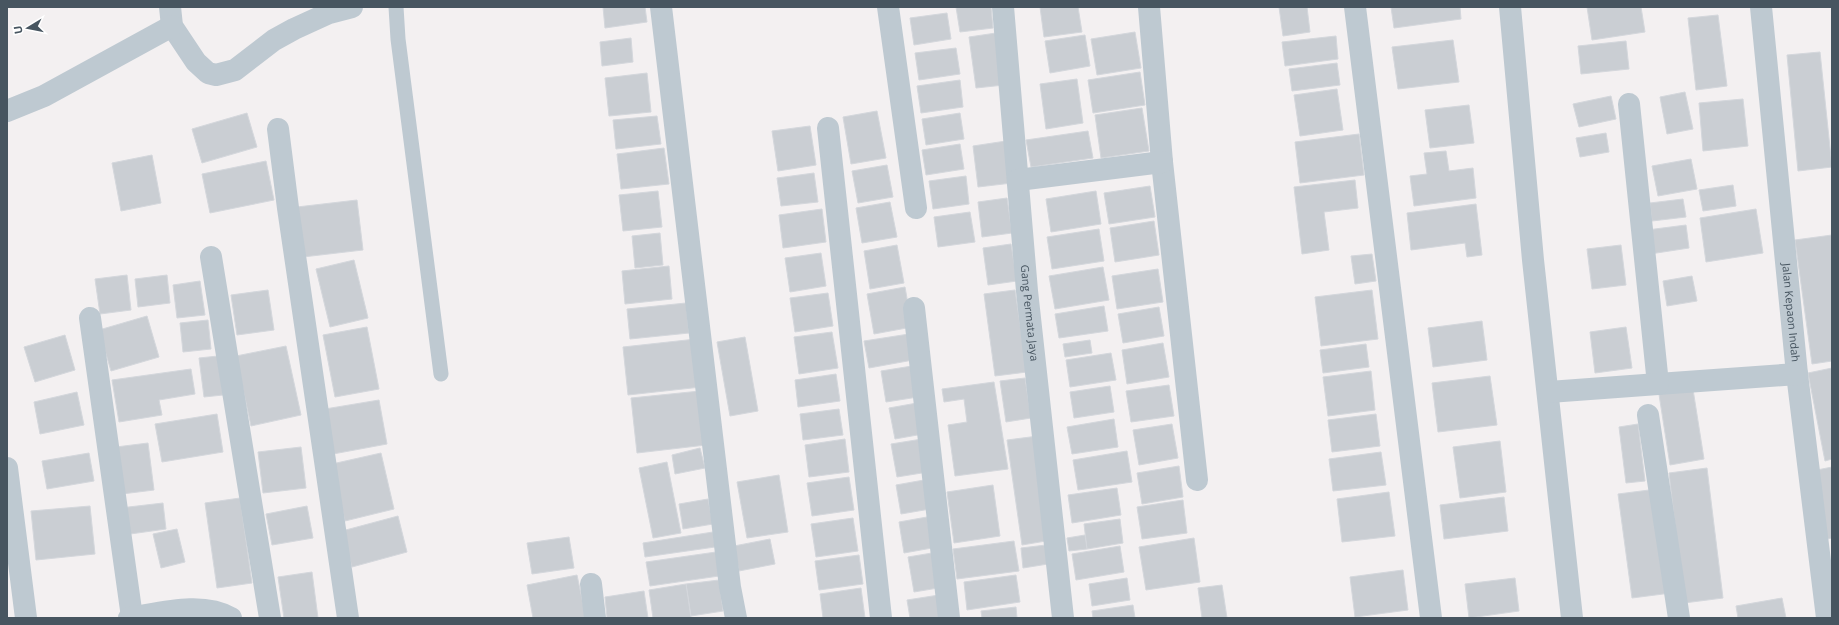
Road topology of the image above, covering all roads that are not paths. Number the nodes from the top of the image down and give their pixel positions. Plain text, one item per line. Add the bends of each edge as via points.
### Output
1 (352, 7) edge
2 (396, 7) edge
3 (661, 7) edge
4 (888, 7) edge
5 (1003, 7) edge
6 (1149, 7) edge
7 (1355, 7) edge
8 (1510, 7) edge
9 (1761, 7) edge
10 (171, 16) edge
11 (1628, 104) dead end
12 (7, 111) edge
13 (828, 128) dead end
14 (278, 129) dead end
15 (1162, 162) junction
16 (1018, 180) junction
17 (916, 208) dead end
18 (211, 257) dead end
19 (914, 308) dead end
20 (90, 318) dead end
21 (441, 374) dead end
22 (1797, 374) junction
23 (1658, 384) junction
24 (1549, 392) junction
25 (1648, 415) dead end
26 (7, 468) edge
27 (1197, 480) dead end
28 (591, 584) dead end
29 (26, 618) edge
30 (129, 618) edge
31 (132, 618) edge
32 (231, 618) edge
33 (270, 618) edge
34 (348, 618) edge
35 (595, 618) edge
36 (736, 618) edge
37 (881, 618) edge
38 (949, 618) edge
39 (1063, 618) edge
40 (1432, 618) edge
41 (1572, 618) edge
42 (1679, 618) edge
43 (1827, 618) edge

1 - 10 street via 329,13 294,29 274,40 235,70 216,75 208,73 196,62
2 - 21 lane
3 - 36 street via 730,587
4 - 17 street
5 - 16 street, Gang Permata Jaya
6 - 15 street
7 - 40 street
8 - 24 street via 1533,260
9 - 22 street, Jalan Kepaon Indah
10 - 12 street via 44,96
11 - 23 street
13 - 37 street
14 - 34 street
15 - 16 street
15 - 27 street
16 - 39 street, Gang Permata Jaya via 1027,291
18 - 33 street
19 - 38 street
20 - 31 street
22 - 23 street
22 - 43 street, Jalan Kepaon Indah
23 - 24 street
24 - 41 street
25 - 42 street
26 - 29 street
28 - 35 street
30 - 31 street
31 - 32 street via 178,610 202,609 219,612

